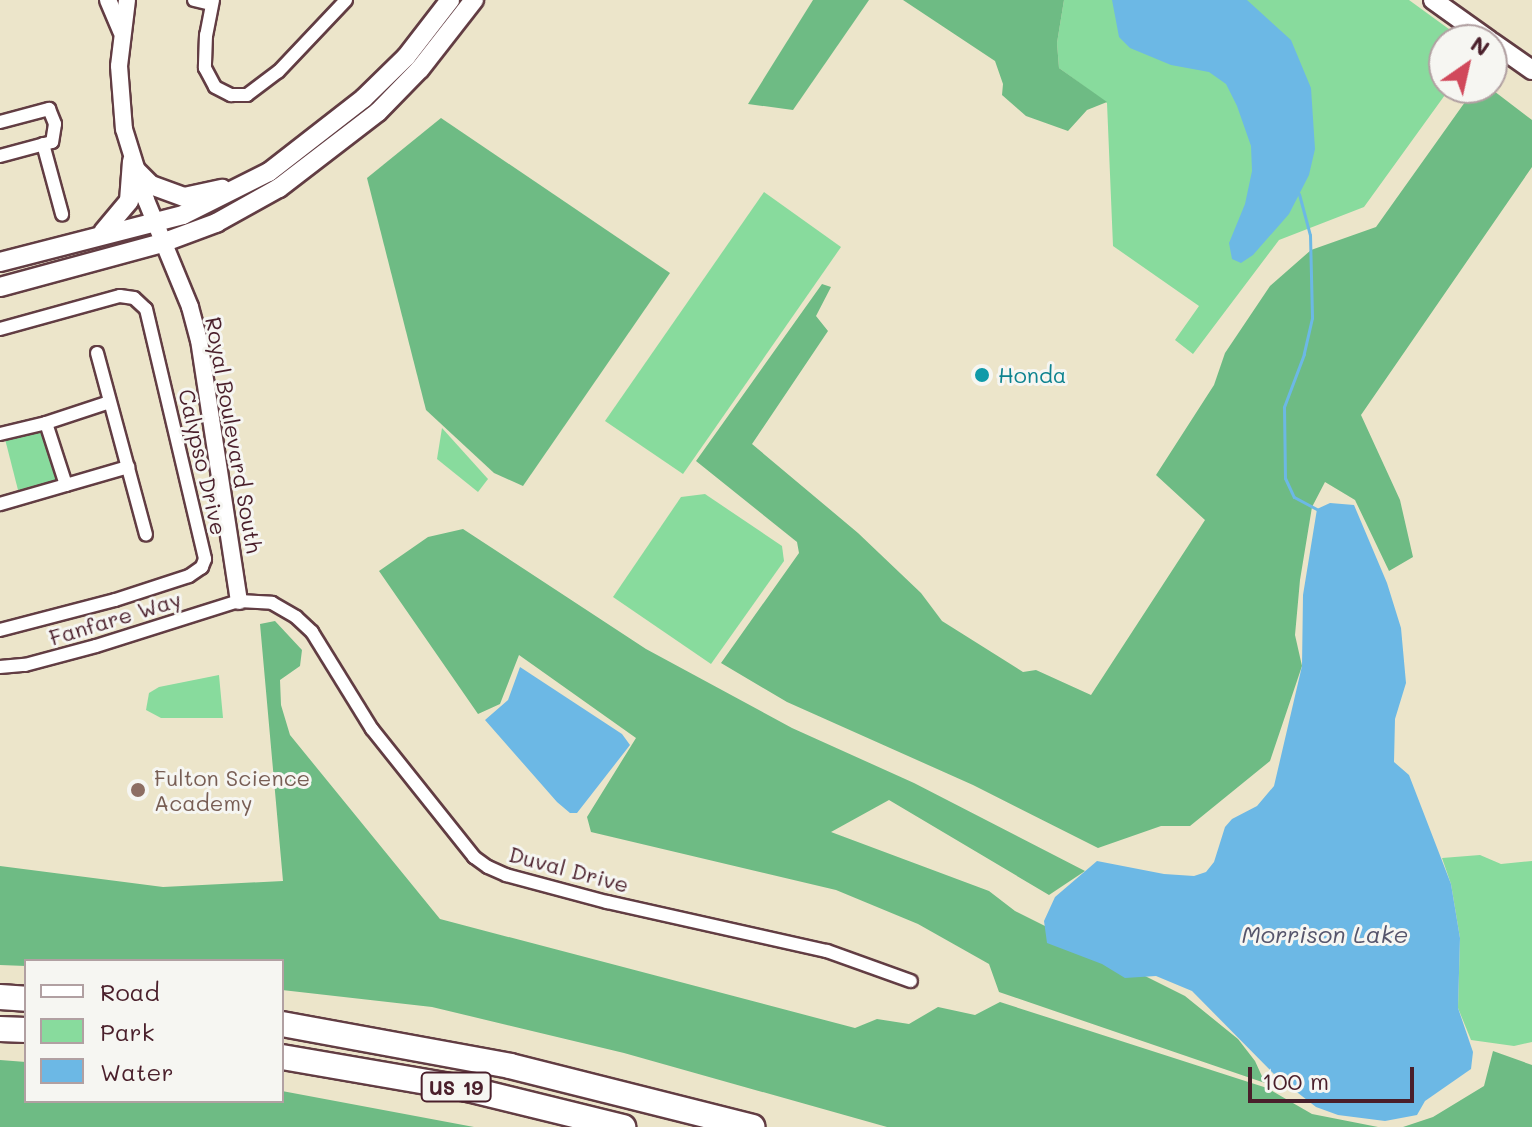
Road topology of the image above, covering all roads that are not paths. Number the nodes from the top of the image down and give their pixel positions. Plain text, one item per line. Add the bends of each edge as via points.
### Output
1 (108, 0) edge
2 (127, 0) edge
3 (194, 0) edge
4 (346, 0) edge
5 (450, 0) edge
6 (474, 0) edge
7 (1433, 0) edge
8 (212, 2) edge
9 (1467, 24) edge
10 (123, 35) junction
11 (1508, 53) edge
12 (1532, 70) edge
13 (1, 120) edge
14 (43, 144) junction
15 (0, 156) edge
16 (134, 165) junction
17 (259, 177) junction
18 (62, 214) dead end
19 (154, 221) junction
20 (97, 236) junction
21 (162, 243) junction
22 (0, 262) edge
23 (0, 287) edge
24 (0, 329) edge
25 (97, 353) dead end
26 (110, 402) junction
27 (46, 423) junction
28 (0, 434) edge
29 (128, 467) junction
30 (66, 485) junction
31 (0, 504) edge
32 (146, 534) dead end
33 (239, 601) junction
34 (0, 630) edge
35 (0, 667) edge
36 (911, 981) dead end
37 (0, 997) edge
38 (24, 999) edge
39 (284, 1024) edge
40 (0, 1029) edge
41 (24, 1030) edge
42 (284, 1057) edge
43 (623, 1127) edge
44 (752, 1127) edge

1 - 10 street
2 - 10 street, Royal Boulevard South
3 - 8 street
4 - 8 street via 278,72 247,95 215,87 205,68
5 - 17 main road via 406,57 364,98
6 - 21 main road via 420,69 352,135 258,200
7 - 9 main road
10 - 16 street, Royal Boulevard South via 120,106
11 - 12 main road
13 - 14 street via 49,109 55,124 52,142
14 - 15 street
14 - 18 street
16 - 17 main road via 151,185 184,197
16 - 19 street, Royal Boulevard South
16 - 20 main road via 129,201
17 - 19 main road via 208,205
19 - 20 main road
19 - 21 street, Royal Boulevard South
20 - 22 main road
21 - 23 main road
21 - 33 street, Royal Boulevard South via 199,340
24 - 34 street, Calypso Drive via 120,296 134,298 146,309 205,559 189,576
25 - 26 street
26 - 27 street
26 - 29 street
27 - 28 street
27 - 30 street
29 - 30 street
29 - 32 street
30 - 31 street
33 - 35 street, Fanfare Way via 96,646
33 - 36 street, Duval Drive via 272,603 312,632 372,729 474,857 488,867 607,902 827,951
37 - 38 highway
39 - 44 highway, US 19 via 499,1063
40 - 41 highway
42 - 43 highway, US 19 via 468,1089

